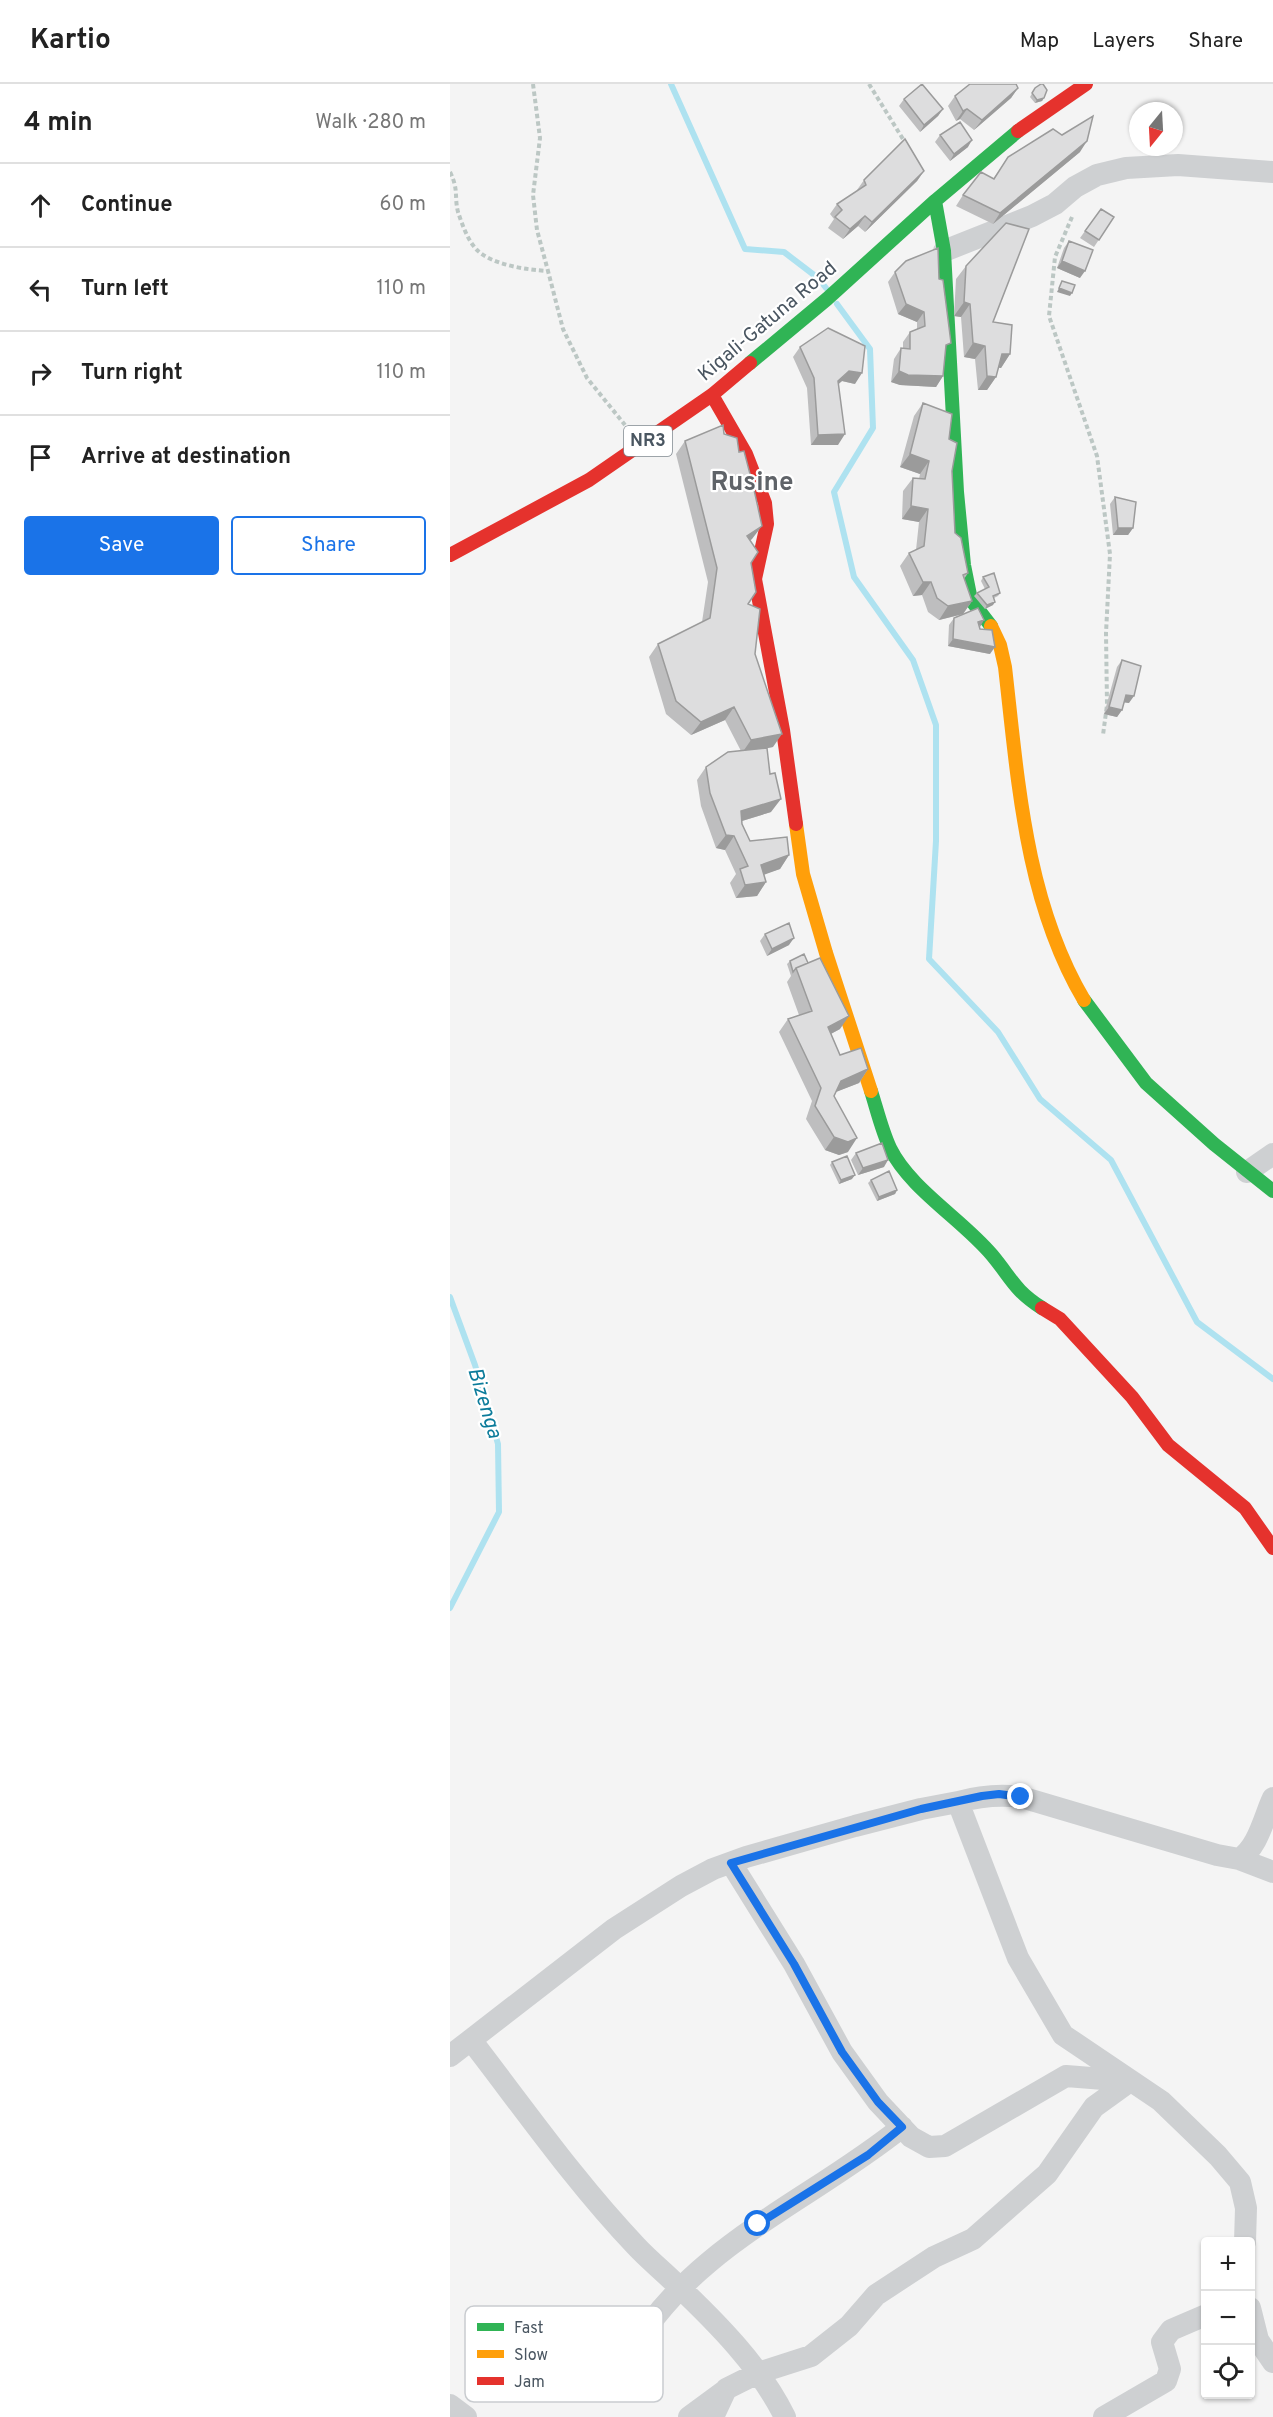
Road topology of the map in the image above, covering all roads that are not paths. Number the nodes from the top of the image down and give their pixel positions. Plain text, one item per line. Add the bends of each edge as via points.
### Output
1 (1086, 84) edge
2 (1273, 172) edge
3 (935, 201) junction
4 (944, 251) junction
5 (712, 395) junction
6 (450, 555) edge
7 (1273, 1154) edge
8 (1247, 1172) junction
9 (1273, 1191) edge
10 (1273, 1548) edge
11 (1273, 1798) edge
12 (958, 1802) junction
13 (1239, 1859) junction
14 (731, 1863) junction
15 (1273, 1872) edge
16 (471, 2040) junction
17 (450, 2056) edge
18 (1130, 2081) junction
19 (902, 2127) junction
20 (1245, 2237) edge
21 (680, 2287) junction
22 (662, 2306) edge
23 (1201, 2317) edge
24 (1255, 2326) edge
25 (1273, 2362) edge
26 (758, 2373) junction
27 (726, 2389) junction
28 (450, 2405) edge
29 (466, 2417) edge
30 (689, 2417) edge
31 (713, 2417) edge
32 (785, 2417) edge
33 (1104, 2417) edge

1 - 3 main road, Kigali-Gatuna Road / NR3 via 1014,134
2 - 4 street via 1178,165 1126,168 1097,175 1032,216
3 - 4 main road
3 - 5 main road, Kigali-Gatuna Road / NR3 via 827,299
4 - 8 main road via 964,565 971,600 993,628 1000,645 1023,811 1047,921 1083,998 1146,1083
5 - 6 main road, Kigali-Gatuna Road / NR3 via 589,480
5 - 10 main road via 744,449 767,503 755,579 783,730 803,874 890,1148 904,1170 992,1255 1024,1296 1060,1319 1132,1397 1168,1445 1245,1508
7 - 8 street
8 - 9 main road
11 - 13 street via 1253,1844
12 - 13 street via 999,1794 1021,1797
12 - 14 street
12 - 18 street via 1017,1958 1064,2036
13 - 15 street
14 - 16 street via 681,1886 614,1929
14 - 19 street via 794,1964 842,2052 878,2102
16 - 17 street
16 - 21 street via 586,2189 637,2247
18 - 19 street via 1066,2076 945,2146 929,2147 911,2138
18 - 20 street via 1161,2101 1240,2182 1246,2208
18 - 26 street via 1094,2108 1047,2175 973,2239 934,2257 876,2295 849,2326 811,2356
19 - 21 street via 868,2155 758,2224
21 - 22 street
21 - 26 street
23 - 33 street via 1171,2330 1162,2342 1170,2369 1166,2381
24 - 25 street via 1258,2340
26 - 27 street
26 - 32 street
27 - 30 street
27 - 31 street
28 - 29 street

